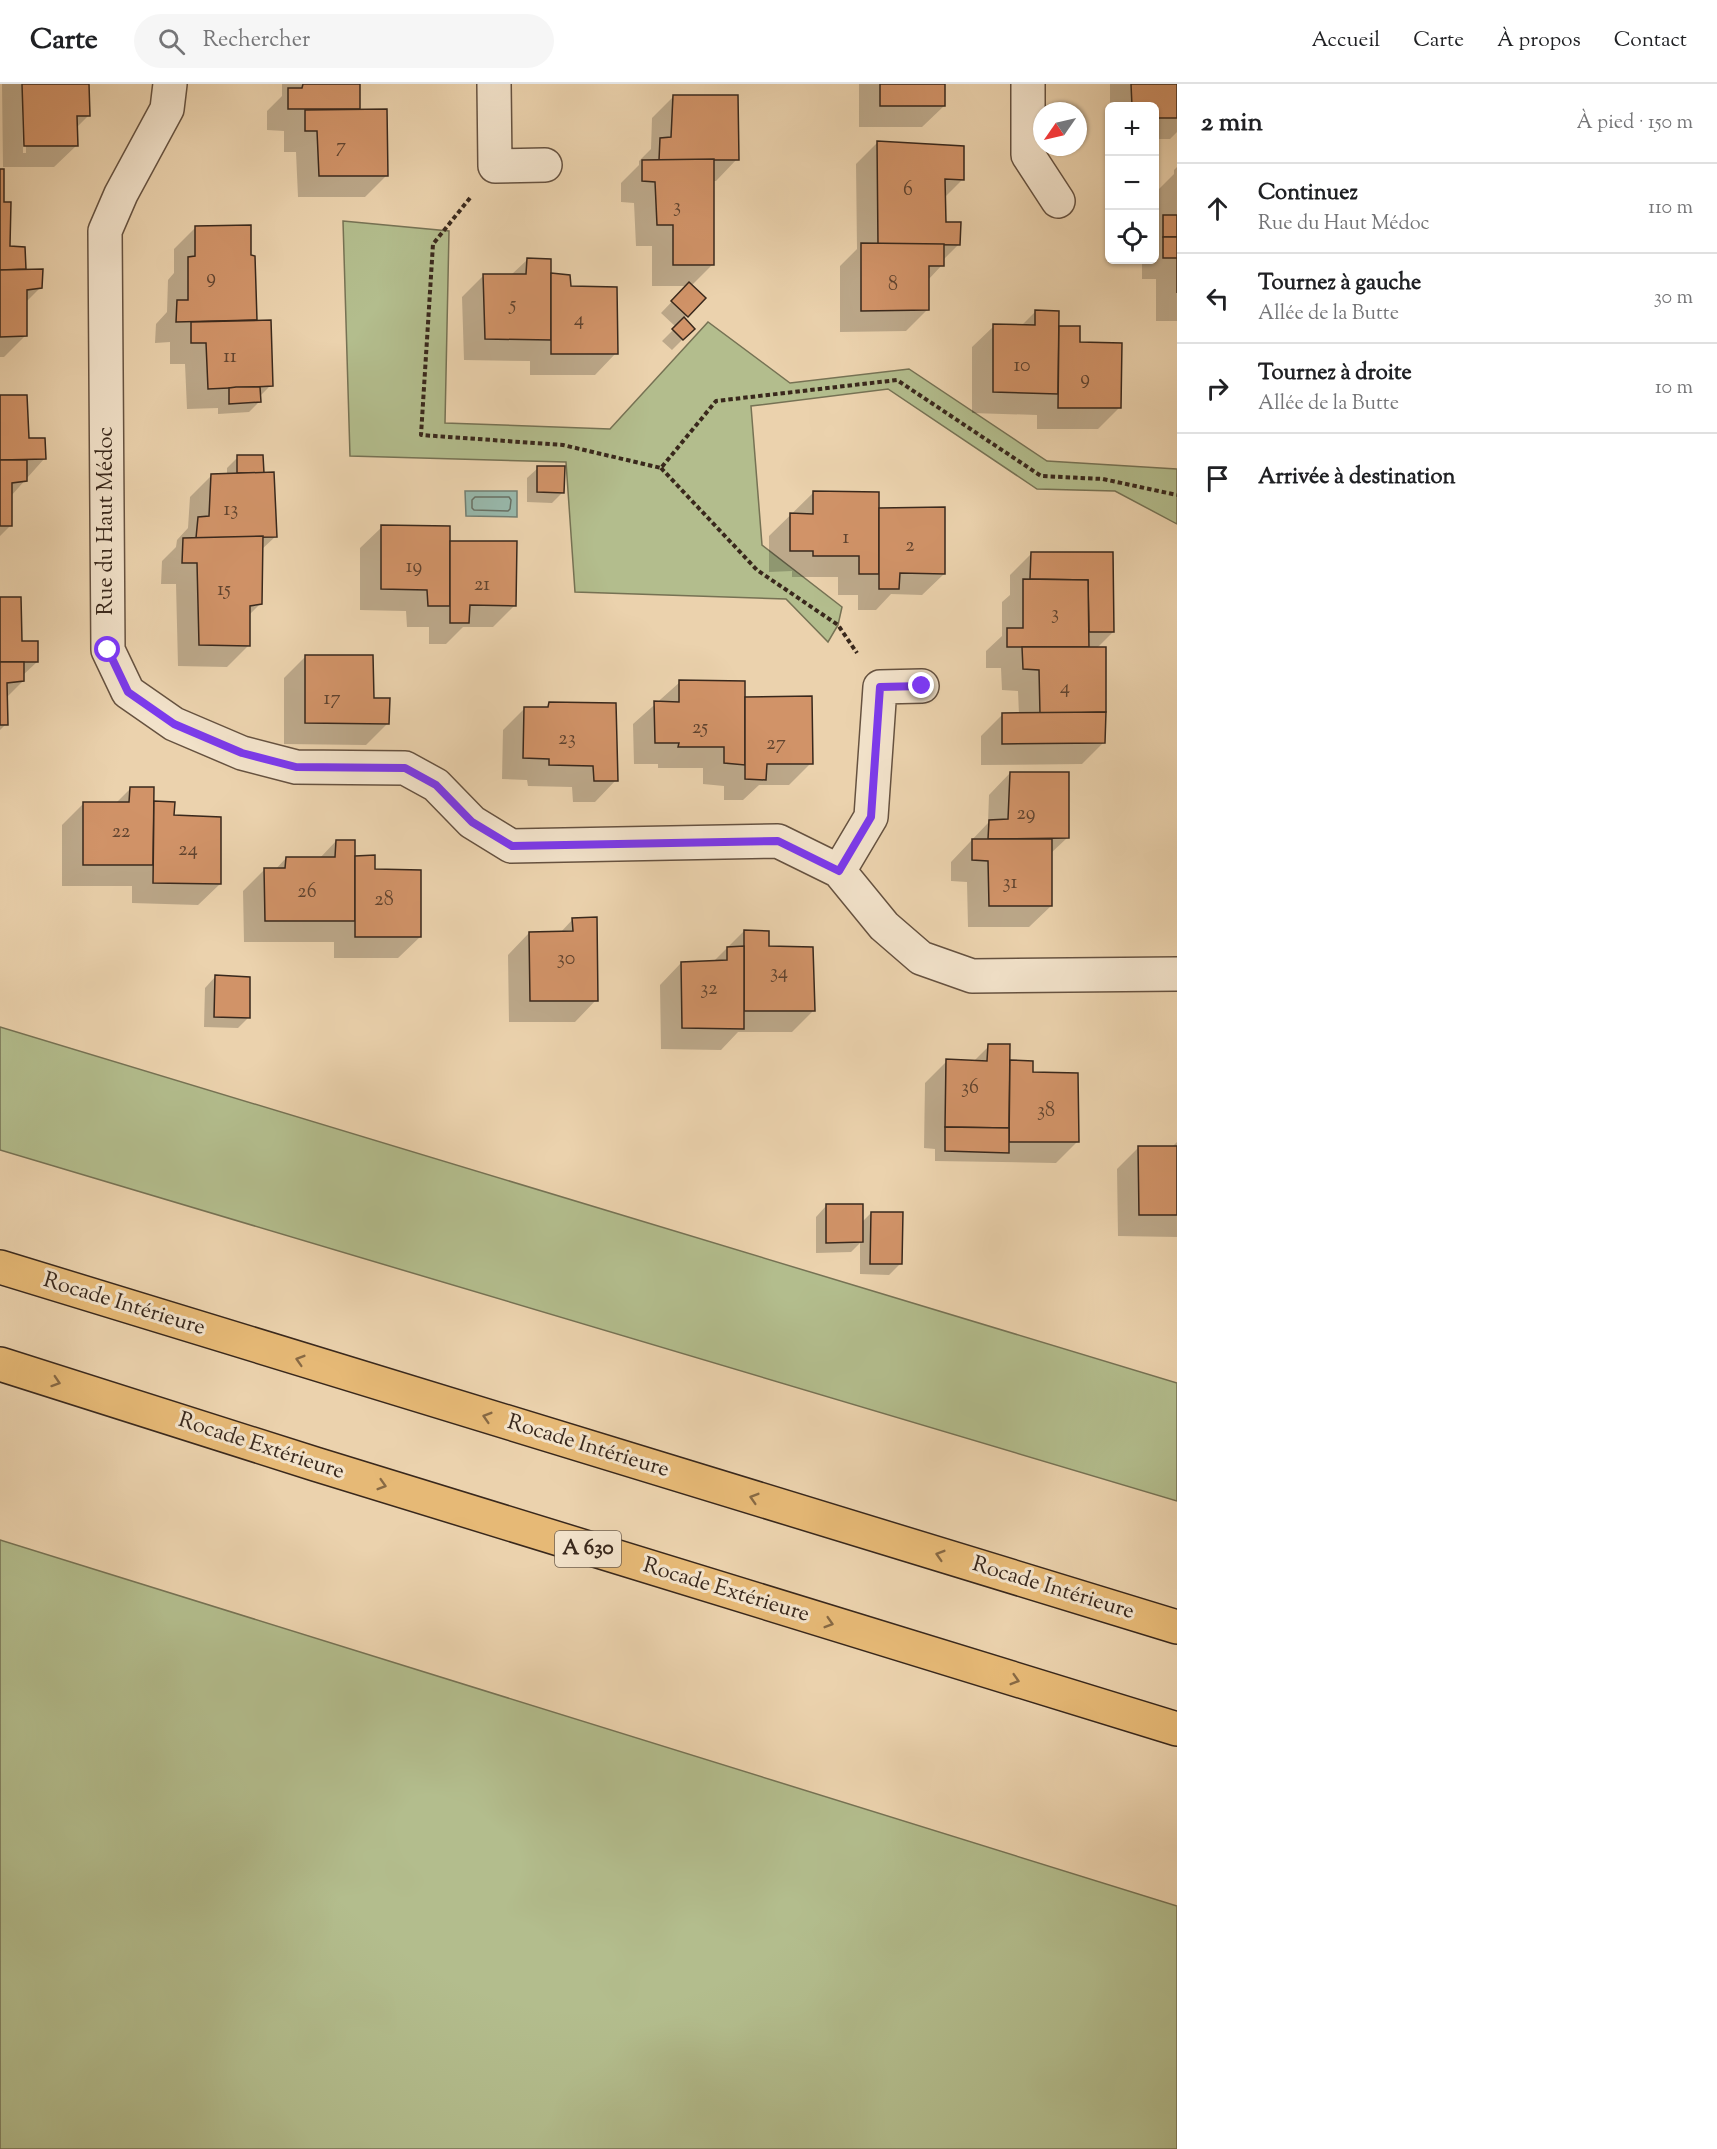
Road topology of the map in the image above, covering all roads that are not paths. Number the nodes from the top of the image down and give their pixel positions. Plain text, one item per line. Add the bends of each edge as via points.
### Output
1 (170, 84) edge
2 (494, 84) edge
3 (1028, 84) edge
4 (545, 165) dead end
5 (1058, 201) dead end
6 (922, 686) dead end
7 (839, 871) junction
8 (1177, 974) edge
9 (0, 1267) edge
10 (0, 1364) edge
11 (1177, 1627) edge
12 (1177, 1729) edge

1 - 7 street, Rue du Haut Médoc via 167,109 105,231 108,650 128,692 174,724 242,753 296,767 405,768 436,785 472,822 512,846 778,841
2 - 4 street via 495,166
3 - 5 street via 1029,155
6 - 7 street via 880,687 871,817
7 - 8 street, Rue du Haut Médoc via 884,926 921,958 972,976
11 -> 9 highway, Rocade Intérieure
10 -> 12 highway, Rocade Extérieure / A 630

